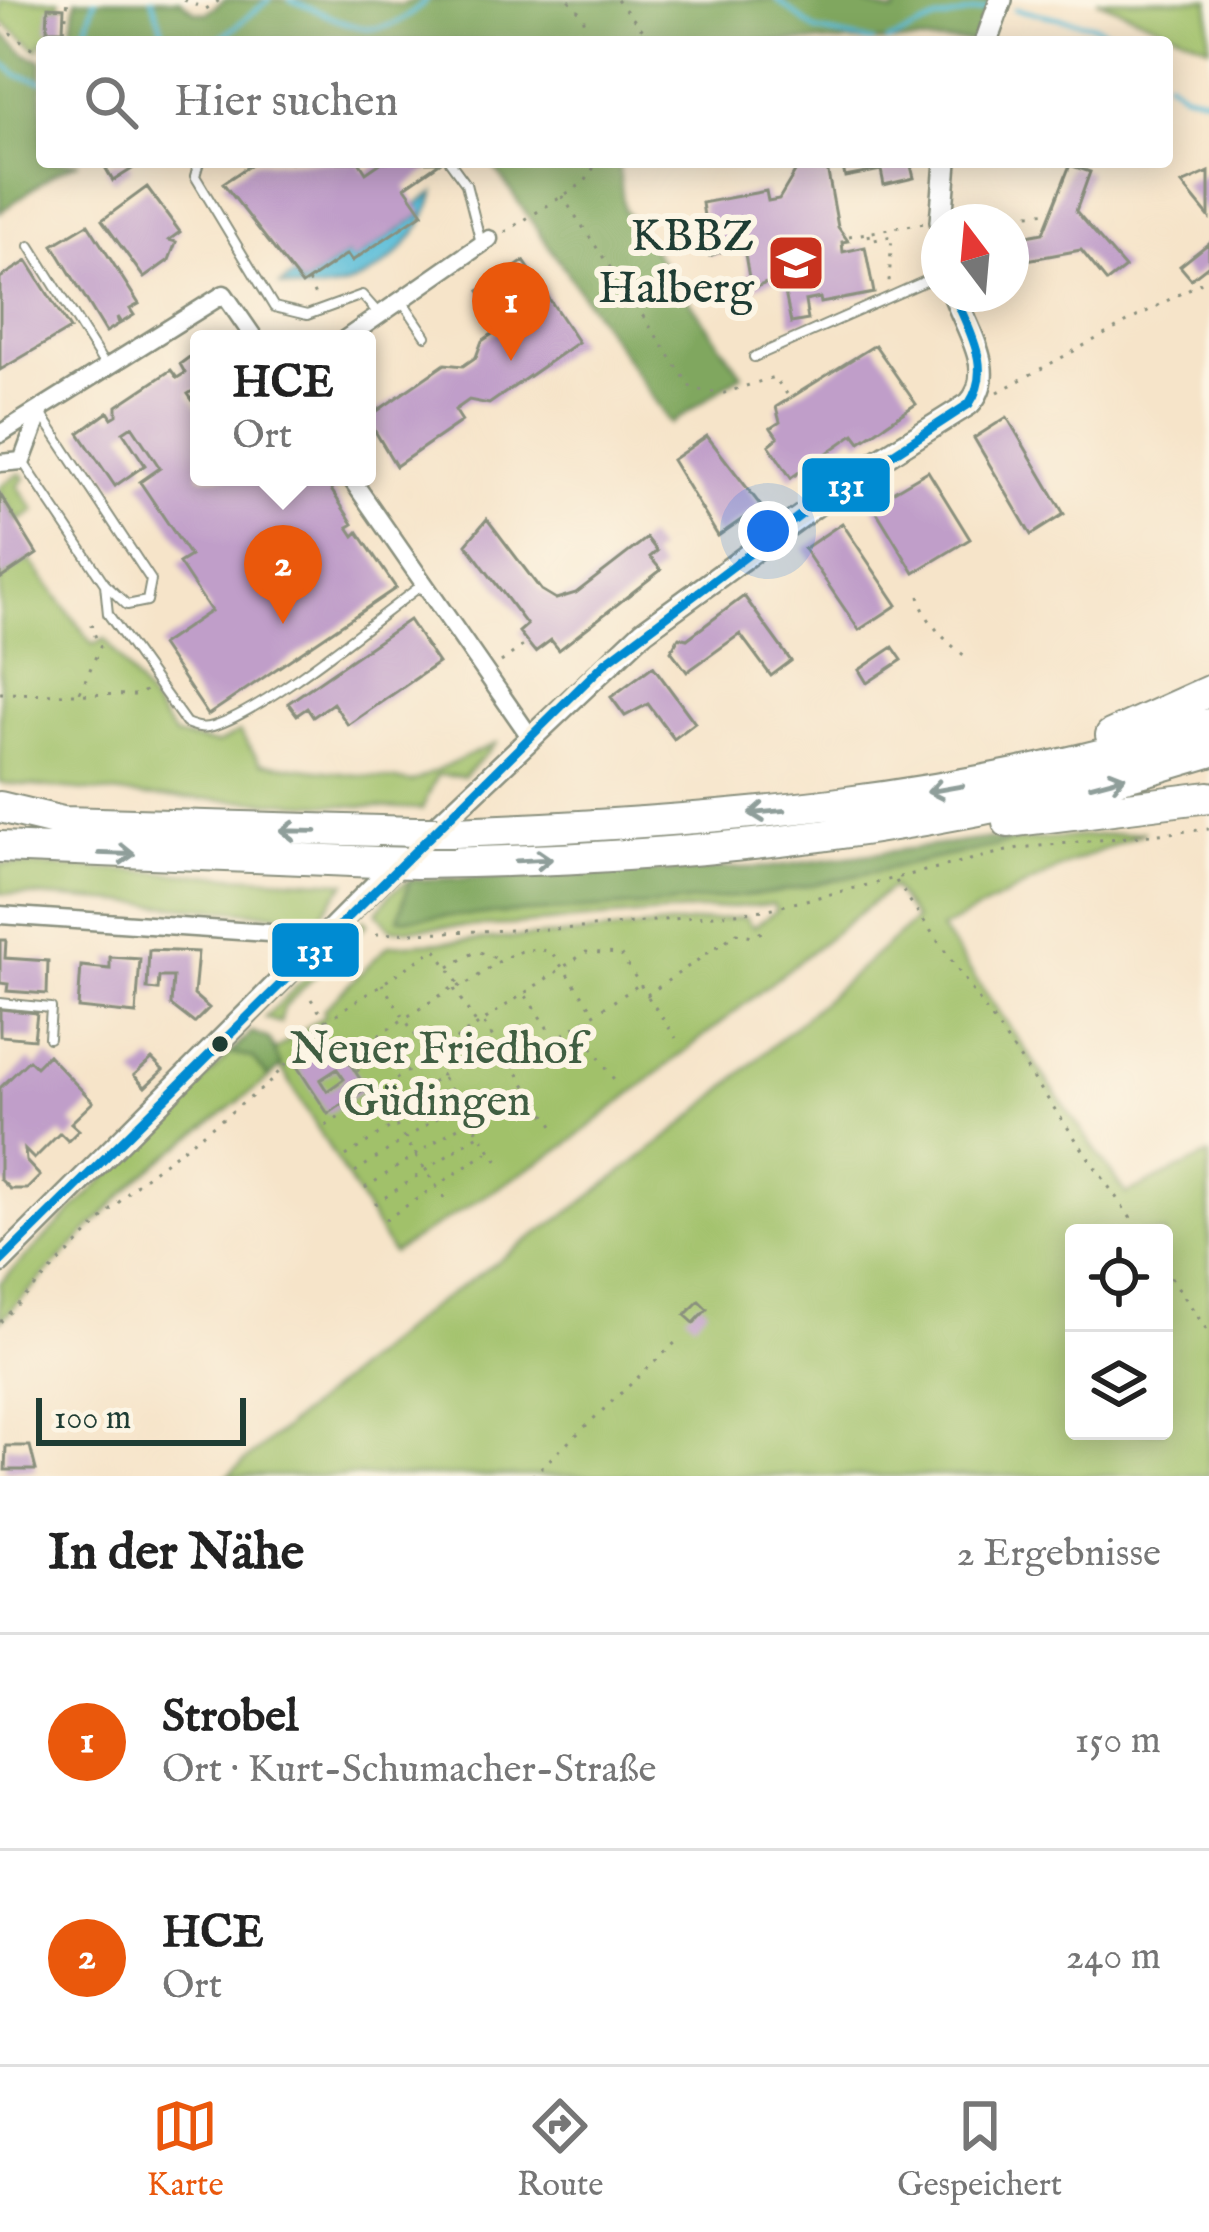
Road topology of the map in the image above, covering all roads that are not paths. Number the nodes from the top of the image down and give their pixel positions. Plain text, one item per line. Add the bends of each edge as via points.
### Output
1 (1001, 0) edge
2 (988, 36) edge
3 (197, 168) edge
4 (454, 168) edge
5 (946, 168) edge
6 (946, 204) edge
7 (485, 242) joint
8 (30, 246) dead end
9 (921, 285) edge
10 (402, 300) junction
11 (961, 312) edge
12 (380, 316) junction
13 (250, 330) edge
14 (359, 330) edge
15 (426, 336) dead end
16 (754, 357) dead end
17 (107, 368) junction
18 (41, 410) junction
19 (0, 434) edge
20 (22, 461) junction
21 (0, 463) edge
22 (356, 486) edge
23 (105, 584) junction
24 (424, 584) junction
25 (1209, 691) edge
26 (1209, 724) edge
27 (529, 735) junction
28 (1209, 752) edge
29 (1005, 777) junction
30 (1209, 796) edge
31 (0, 807) edge
32 (0, 818) edge
33 (63, 822) junction
34 (870, 830) junction
35 (0, 847) edge
36 (416, 847) junction
37 (0, 915) edge
38 (305, 957) junction
39 (0, 1003) edge
40 (49, 1038) dead end
41 (0, 1262) edge

1 - 2 street
3 - 12 lane via 274,307 307,315 362,295
4 - 7 lane
5 - 6 street
7 - 10 street
8 - 17 lane
9 - 16 lane
10 - 12 street
10 - 15 lane
11 - 27 street via 983,373 969,404 644,631
12 - 14 street
13 - 17 street via 224,294
17 - 18 street
18 - 19 street
18 - 20 street
18 - 23 lane via 151,580 147,601 127,605
20 - 21 street
20 - 23 lane
22 - 24 street
23 - 24 lane via 108,614 186,723 215,726
24 - 27 street
25 - 29 highway
26 - 29 highway
27 - 38 street
34 -> 28 highway via 1084,787
29 -> 36 highway, bridge via 791,810 455,832
30 - 34 highway via 980,826
31 - 33 highway
32 - 33 highway
36 -> 33 highway
36 -> 34 highway via 657,853
35 -> 36 highway, bridge via 377,862
37 - 38 street via 269,933
38 - 41 street
39 - 40 lane via 51,1008

